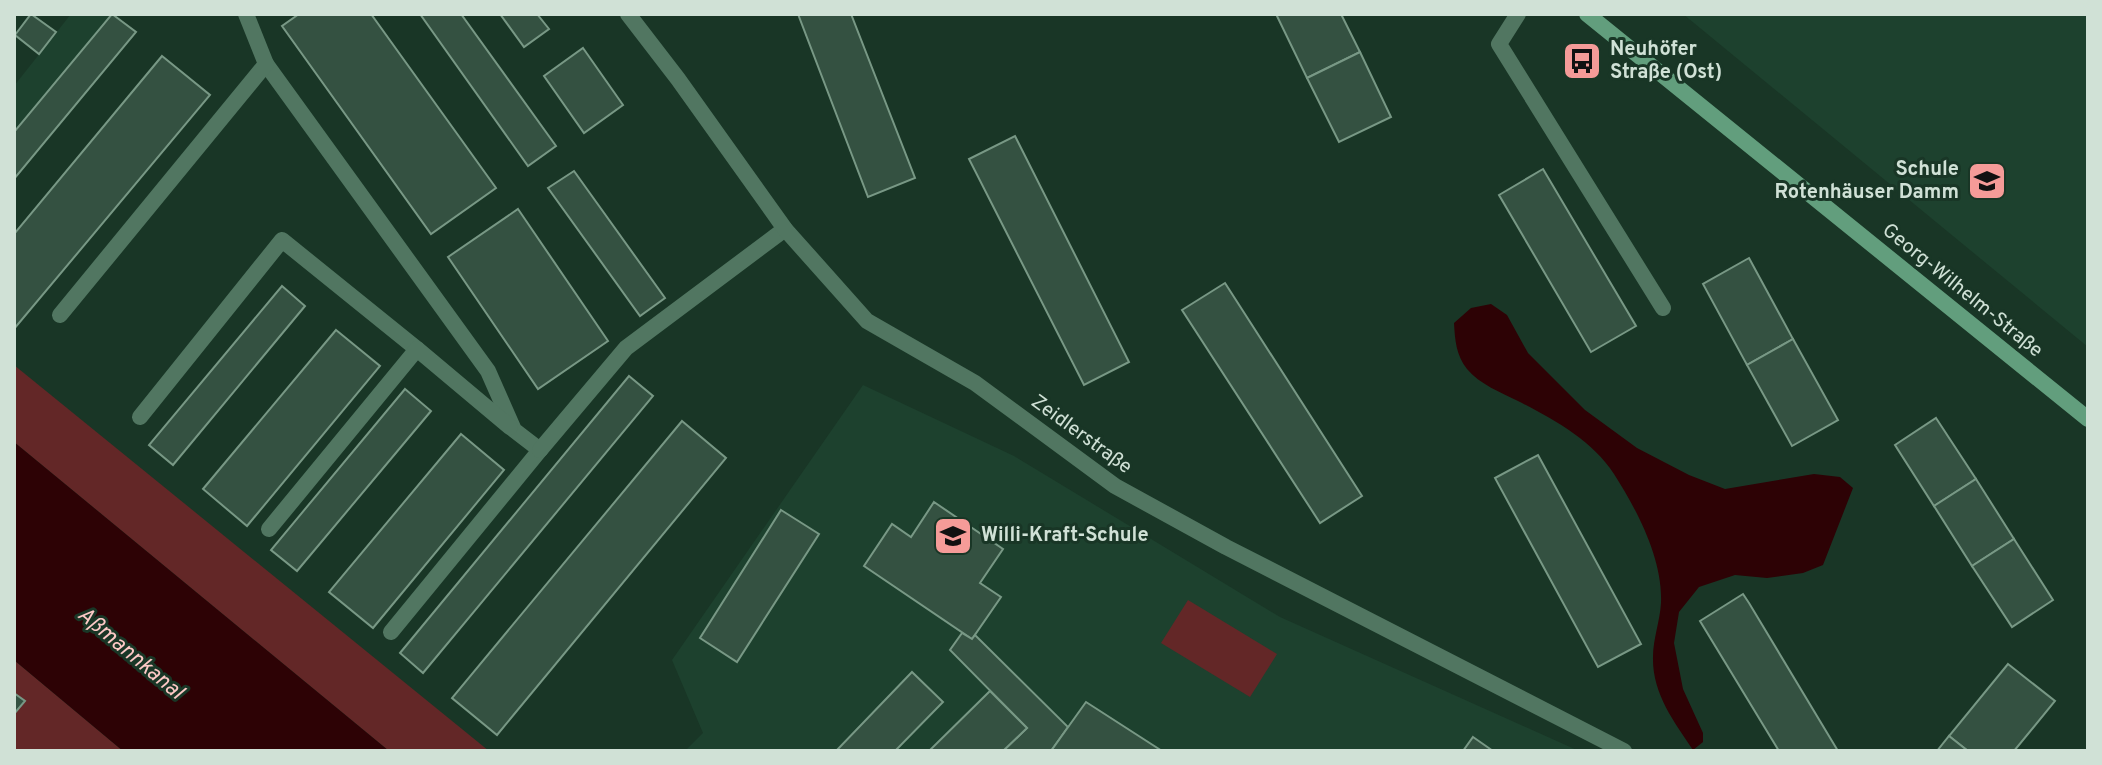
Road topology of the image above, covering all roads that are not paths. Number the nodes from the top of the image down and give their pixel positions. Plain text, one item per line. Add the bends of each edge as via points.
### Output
1 (246, 14) edge
2 (628, 14) edge
3 (1518, 14) edge
4 (1587, 14) edge
5 (266, 64) junction
6 (785, 229) junction
7 (1663, 308) dead end
8 (60, 315) dead end
9 (417, 349) junction
10 (140, 417) dead end
11 (2088, 419) edge
12 (514, 430) junction
13 (540, 450) junction
14 (269, 529) dead end
15 (391, 632) dead end
16 (1617, 749) edge

1 - 5 street
2 - 6 street, Zeidlerstraße
3 - 7 street via 1499,44
4 - 11 street, Georg-Wilhelm-Straße
5 - 8 street
5 - 12 street via 488,371
6 - 13 street via 626,348
6 - 16 street, Zeidlerstraße via 867,321 975,383 1115,486
9 - 10 street via 282,240
9 - 12 street
9 - 14 street
12 - 13 street
13 - 15 street

